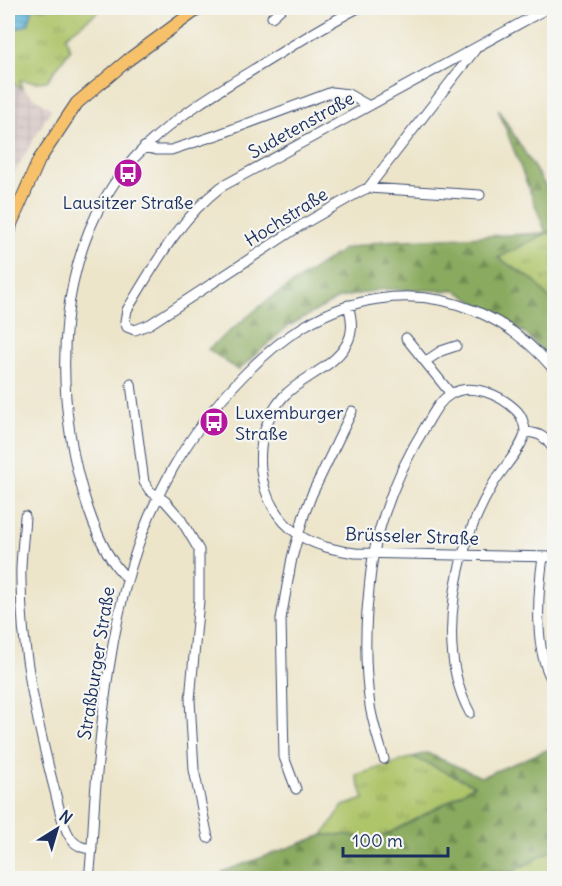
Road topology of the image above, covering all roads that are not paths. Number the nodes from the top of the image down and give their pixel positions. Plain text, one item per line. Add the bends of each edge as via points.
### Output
1 (199, 8) edge
2 (282, 8) edge
3 (358, 8) edge
4 (548, 8) edge
5 (272, 17) dead end
6 (477, 48) junction
7 (369, 106) junction
8 (144, 147) junction
9 (369, 188) junction
10 (480, 195) dead end
11 (8, 240) edge
12 (348, 305) junction
13 (127, 327) joint
14 (406, 339) dead end
15 (456, 346) dead end
16 (426, 361) junction
17 (555, 370) edge
18 (131, 384) dead end
19 (452, 394) junction
20 (352, 411) dead end
21 (525, 432) junction
22 (555, 450) edge
23 (157, 496) junction
24 (26, 516) dead end
25 (298, 534) junction
26 (374, 554) junction
27 (462, 555) junction
28 (543, 557) junction
29 (555, 557) edge
30 (127, 578) junction
31 (555, 683) edge
32 (470, 713) dead end
33 (384, 759) dead end
34 (296, 789) dead end
35 (208, 838) dead end
36 (92, 849) junction
37 (89, 879) edge

1 - 11 main road via 77,103 39,160
2 - 5 street
3 - 8 street via 221,89
4 - 6 street, Sudetenstraße
6 - 7 street, Sudetenstraße
6 - 9 street
7 - 8 street via 348,94 333,93 171,150
7 - 13 street, Sudetenstraße via 221,187 205,200 188,217 127,310
8 - 30 street via 106,196 87,231 75,275 66,362 70,435 83,490 112,562
9 - 10 street
9 - 13 street, Hochstraße via 300,226 150,324 135,330
12 - 17 street, Straßburger Straße via 404,296 468,307 513,331
12 - 23 street, Straßburger Straße via 299,329 248,372 196,430
12 - 25 street, Brüsseler Straße via 352,328 346,346 283,397 263,434 260,465 265,489 277,512
14 - 16 street
15 - 16 street
16 - 19 street
18 - 23 street via 144,482
19 - 21 street via 480,390 493,395 518,412
19 - 26 street via 438,405 400,472
20 - 25 street via 312,494
21 - 22 street via 545,437
21 - 27 street via 483,502
23 - 30 street, Straßburger Straße
23 - 35 street via 180,518 199,550 190,700 194,770
24 - 36 street via 22,613 38,728 70,836 77,845
25 - 26 street, Brüsseler Straße via 334,550
25 - 34 street via 281,620 285,757
26 - 27 street, Brüsseler Straße
26 - 33 street via 366,638 370,706
27 - 28 street, Brüsseler Straße
27 - 32 street via 452,631 457,677
28 - 29 street, Brüsseler Straße
28 - 31 street via 538,619 544,654
30 - 36 street, Straßburger Straße via 108,672
36 - 37 street, Straßburger Straße

